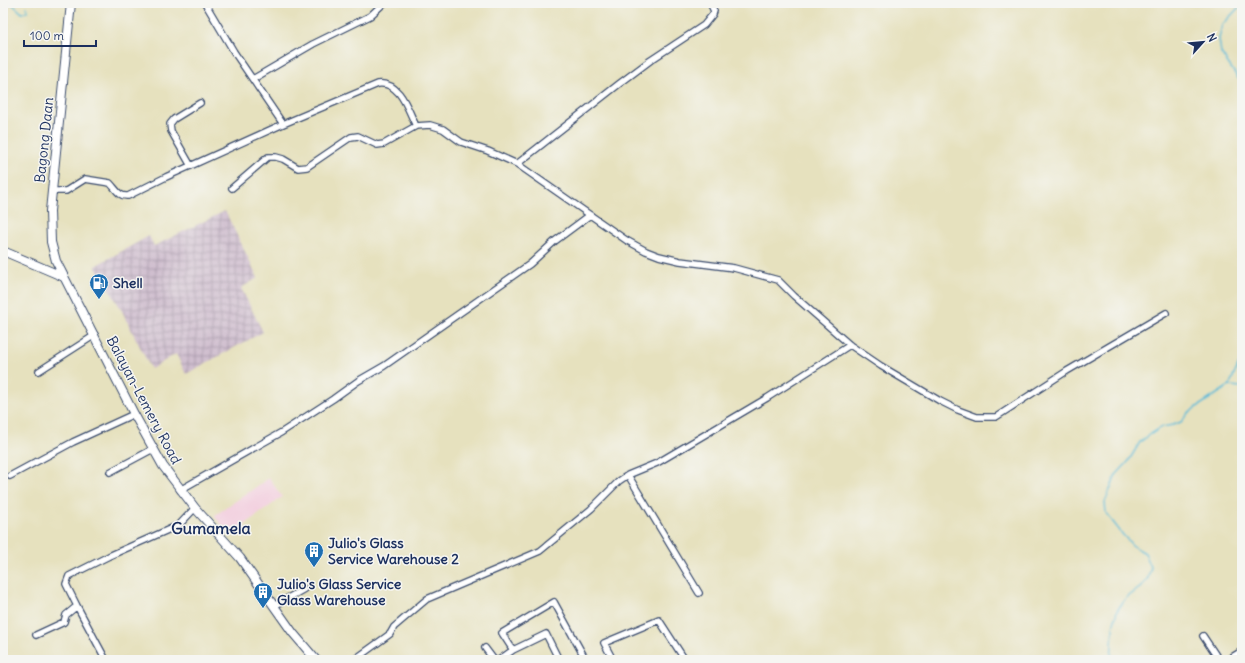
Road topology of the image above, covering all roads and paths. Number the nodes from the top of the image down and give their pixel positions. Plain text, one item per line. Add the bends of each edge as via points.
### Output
1 (71, 3) edge
2 (205, 3) edge
3 (384, 3) edge
4 (710, 3) edge
5 (253, 79) junction
6 (200, 103) dead end
7 (283, 124) junction
8 (416, 126) junction
9 (517, 164) junction
10 (191, 166) junction
11 (232, 188) dead end
12 (52, 191) junction
13 (590, 215) junction
14 (3, 251) edge
15 (64, 276) junction
16 (1166, 313) dead end
17 (95, 335) junction
18 (850, 345) junction
19 (39, 371) dead end
20 (134, 414) junction
21 (153, 449) junction
22 (110, 472) dead end
23 (628, 474) junction
24 (10, 476) dead end
25 (180, 490) junction
26 (195, 508) junction
27 (304, 590) dead end
28 (699, 593) dead end
29 (77, 606) junction
30 (274, 606) junction
31 (36, 635) dead end
32 (1203, 636) dead end
33 (485, 648) dead end
34 (513, 650) junction
35 (1242, 651) edge
36 (106, 660) edge
37 (316, 660) edge
38 (354, 660) edge
39 (494, 660) edge
40 (499, 660) edge
41 (559, 660) edge
42 (586, 660) edge
43 (613, 660) edge
44 (685, 660) edge
45 (1219, 660) edge
46 (1227, 660) edge

1 - 12 main road, Bagong Daan
2 - 5 street
3 - 5 street via 370,16 313,44
4 - 9 street via 714,14 704,25 651,60
5 - 7 street
6 - 10 street via 170,124 171,131
7 - 8 street via 383,83 390,85 402,97
7 - 10 street
8 - 9 street via 430,125 443,129 461,142
8 - 11 street via 377,146 358,136 351,137 307,167 298,168 283,159 268,157
9 - 13 street
10 - 12 street via 128,196 120,195 110,183 85,179 66,191
12 - 15 main road, Bagong Daan via 51,242
13 - 18 street via 626,240 659,256 734,268 778,280
13 - 25 street via 555,240 530,264 384,366 282,432
14 - 15 main road
15 - 17 main road, Balayan-Lemery Road
16 - 18 street via 1067,371 996,417 977,417 958,410 881,366
17 - 19 street
17 - 20 main road, Balayan-Lemery Road
18 - 23 street via 657,464
20 - 21 main road, Balayan-Lemery Road
20 - 24 street via 73,442
21 - 22 street
21 - 25 main road, Balayan-Lemery Road
23 - 28 street
23 - 38 street via 540,551 427,599 394,627 390,634
25 - 26 main road, Balayan-Lemery Road
26 - 29 street via 179,525 69,576 66,584
26 - 30 main road, Balayan-Lemery Road via 240,558
27 - 30 street
29 - 31 street via 66,615 64,622
29 - 36 street
30 - 37 main road, Balayan-Lemery Road
32 - 45 street
33 - 39 street
34 - 40 street
34 - 41 street via 546,634
34 - 42 street via 502,633 554,602
35 - 46 street
43 - 44 street via 604,644 658,620

